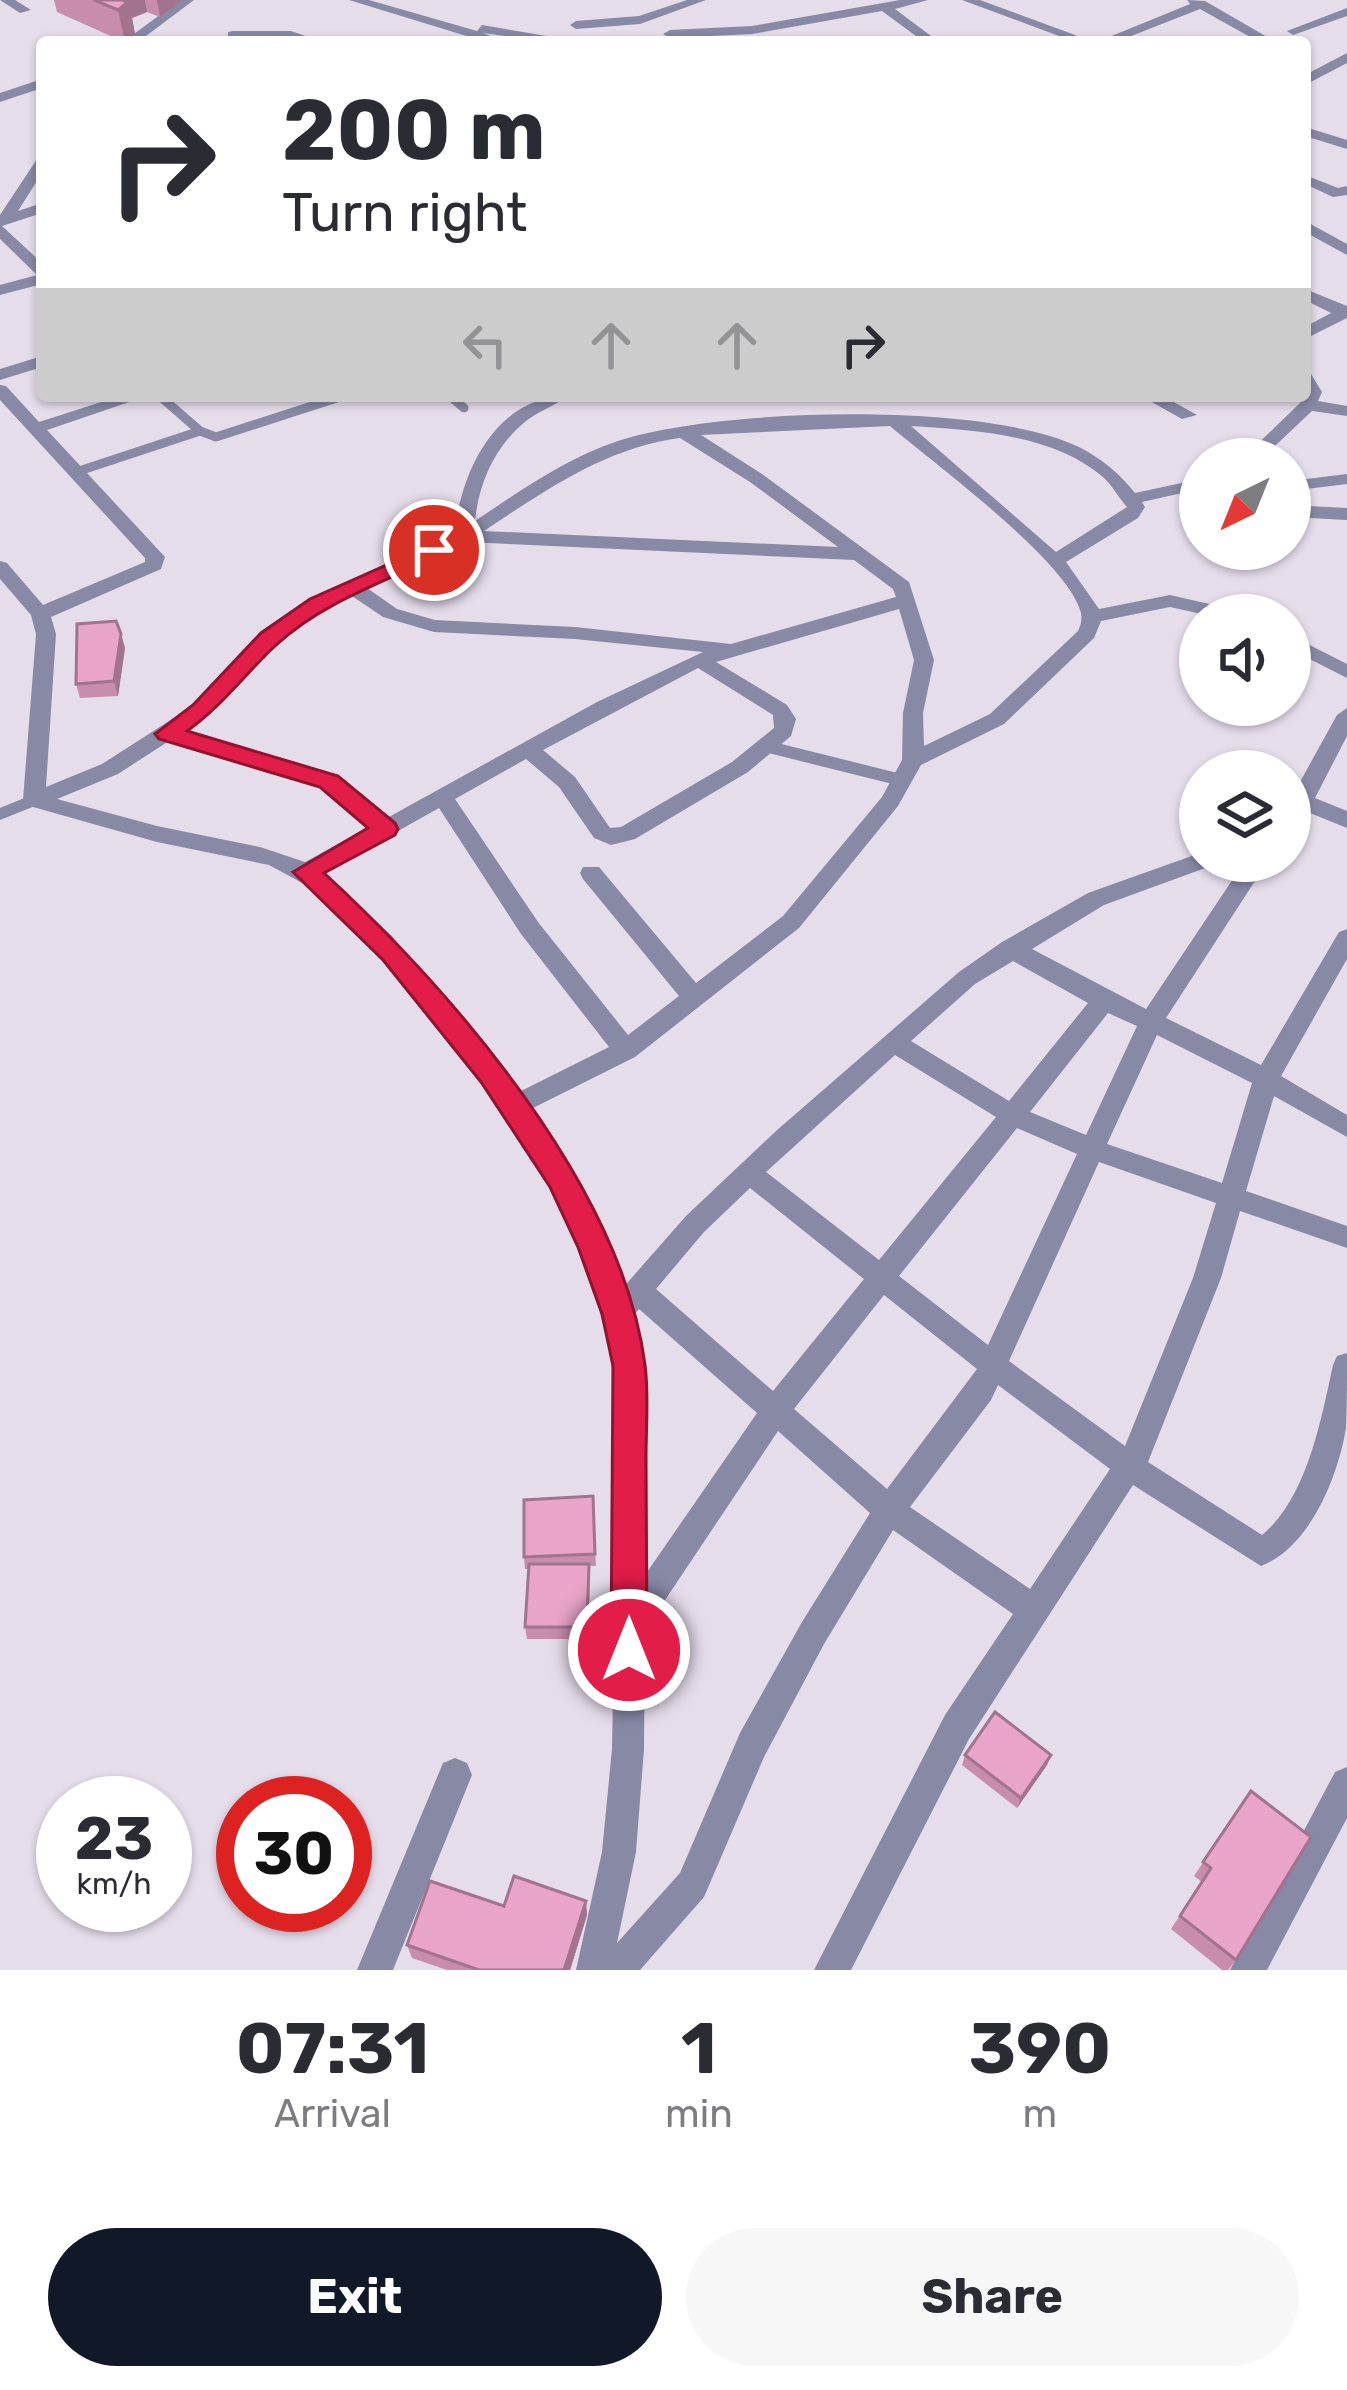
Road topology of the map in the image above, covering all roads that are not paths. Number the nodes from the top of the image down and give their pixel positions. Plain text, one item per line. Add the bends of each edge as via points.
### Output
1 (4, 0) edge
2 (188, 0) edge
3 (355, 0) edge
4 (922, 0) edge
5 (968, 0) edge
6 (694, 1) edge
7 (1197, 2) edge
8 (887, 9) junction
9 (25, 10) dead end
10 (1347, 12) edge
11 (450, 25) junction
12 (576, 25) dead end
13 (752, 30) junction
14 (1293, 32) dead end
15 (232, 34) dead end
16 (670, 34) dead end
17 (138, 36) edge
18 (295, 36) edge
19 (482, 36) edge
20 (531, 36) edge
21 (758, 36) edge
22 (924, 36) edge
23 (1070, 36) edge
24 (1118, 36) edge
25 (1258, 36) edge
26 (1347, 57) edge
27 (1311, 65) edge
28 (1323, 72) junction
29 (1311, 79) edge
30 (36, 85) edge
31 (0, 98) edge
32 (1311, 133) edge
33 (1347, 145) edge
34 (36, 171) edge
35 (1311, 182) edge
36 (1347, 190) edge
37 (36, 210) edge
38 (1, 224) edge
39 (1311, 229) edge
40 (1347, 250) edge
41 (36, 273) edge
42 (36, 280) edge
43 (0, 290) edge
44 (1311, 297) edge
45 (1346, 312) edge
46 (1311, 331) edge
47 (36, 363) edge
48 (0, 375) edge
49 (0, 390) edge
50 (121, 402) edge
51 (169, 402) edge
52 (325, 402) edge
53 (457, 402) edge
54 (546, 402) edge
55 (842, 402) edge
56 (1162, 402) edge
57 (1309, 402) edge
58 (1308, 405) junction
59 (464, 408) dead end
60 (1347, 411) edge
61 (1188, 415) dead end
62 (893, 420) junction
63 (844, 421) junction
64 (37, 428) junction
65 (200, 431) junction
66 (682, 431) junction
67 (1273, 438) edge
68 (76, 472) junction
69 (1347, 478) edge
70 (1311, 482) edge
71 (1179, 489) edge
72 (1133, 499) junction
73 (1311, 512) edge
74 (1347, 514) edge
75 (464, 536) junction
76 (858, 554) junction
77 (1055, 561) junction
78 (0, 567) edge
79 (352, 587) junction
80 (908, 600) junction
81 (1179, 603) edge
82 (40, 614) junction
83 (1091, 617) junction
84 (727, 648) junction
85 (1311, 652) edge
86 (699, 660) junction
87 (1347, 672) edge
88 (1347, 715) edge
89 (167, 734) junction
90 (769, 747) junction
91 (528, 749) junction
92 (907, 770) junction
93 (1311, 781) edge
94 (444, 798) junction
95 (34, 800) junction
96 (1311, 812) edge
97 (0, 814) edge
98 (1347, 820) edge
99 (386, 829) junction
100 (1179, 869) edge
101 (306, 872) junction
102 (591, 873) dead end
103 (1243, 882) edge
104 (1347, 938) edge
105 (1010, 948) junction
106 (695, 998) junction
107 (1104, 1001) junction
108 (1151, 1022) junction
109 (893, 1042) junction
110 (626, 1050) junction
111 (1266, 1078) junction
112 (515, 1106) junction
113 (1014, 1115) junction
114 (1347, 1127) edge
115 (1094, 1150) junction
116 (748, 1173) junction
117 (1228, 1198) junction
118 (1347, 1237) edge
119 (880, 1279) junction
120 (628, 1302) junction
121 (991, 1364) junction
122 (1347, 1365) edge
123 (776, 1409) junction
124 (1130, 1466) junction
125 (889, 1510) junction
126 (1034, 1610) junction
127 (629, 1627) junction
128 (455, 1775) dead end
129 (1347, 1784) edge
130 (375, 1970) edge
131 (594, 1970) edge
132 (617, 1970) edge
133 (832, 1970) edge
134 (1248, 1970) edge

1 - 9 street
2 - 17 street
3 - 11 street
4 - 8 street
5 - 23 street
6 - 12 street via 640,20
6 - 13 street
7 - 24 street
7 - 25 street
8 - 13 street
8 - 22 street
10 - 14 street
11 - 19 street
11 - 20 street
13 - 16 street
13 - 21 street
15 - 18 street
26 - 28 street
27 - 28 street
28 - 29 street
30 - 31 street
32 - 33 street
34 - 38 street
35 - 36 street
37 - 38 street
38 - 41 street
39 - 40 street
42 - 43 street
44 - 45 street
45 - 46 street
47 - 48 street
49 - 64 street
50 - 64 street
51 - 65 lane
52 - 65 lane via 226,435
53 - 59 lane
54 - 75 street via 506,430 472,477
55 - 63 street
56 - 61 street
57 - 58 street
58 - 60 street
58 - 67 street
62 - 63 street
62 - 72 street via 960,422 1053,444 1098,465
62 - 77 street
63 - 66 street
64 - 68 street
65 - 68 lane
66 - 75 street via 587,459
66 - 76 street
68 - 82 street via 154,565
69 - 70 street
71 - 72 street
72 - 77 street via 1131,514
73 - 74 street
75 - 76 street
75 - 79 street
76 - 80 street via 902,586
77 - 83 street
78 - 82 street
79 - 84 street via 390,613 434,626
79 - 89 street via 269,638
80 - 84 street
80 - 92 street via 924,660
81 - 83 street
82 - 95 street via 46,651
83 - 92 street via 1087,634 1022,699
84 - 86 street
85 - 87 street
86 - 90 street via 780,710 784,731
86 - 91 street
88 - 93 street
89 - 95 street via 110,769
89 - 99 street via 329,782
90 - 91 street via 619,838 602,833 567,782
90 - 92 lane
91 - 94 street
92 - 106 street via 805,908
94 - 99 street
94 - 110 street via 488,875
95 - 97 street
95 - 101 street
96 - 98 street
99 - 101 street
100 - 105 street via 1096,899
101 - 112 street via 393,953
102 - 106 street
103 - 108 street
104 - 111 street
105 - 107 street
105 - 109 street
106 - 110 street
107 - 108 street
107 - 113 street
108 - 111 street
108 - 115 street
109 - 113 street
109 - 116 street
110 - 112 street
111 - 114 street
111 - 117 street
112 - 120 street
113 - 115 street
113 - 119 street
115 - 117 street
115 - 121 street
116 - 119 street
116 - 120 street
117 - 118 street
117 - 124 street via 1207,1278
119 - 121 street
119 - 123 street
120 - 123 street
120 - 127 street
121 - 124 street
121 - 125 street via 980,1391
122 - 124 street via 1312,1483 1274,1549 1250,1547
123 - 125 street
123 - 127 street
124 - 126 street
125 - 126 street
125 - 132 street via 752,1745 692,1885
126 - 133 street via 936,1765
127 - 131 street via 619,1852
128 - 130 street
129 - 134 street

